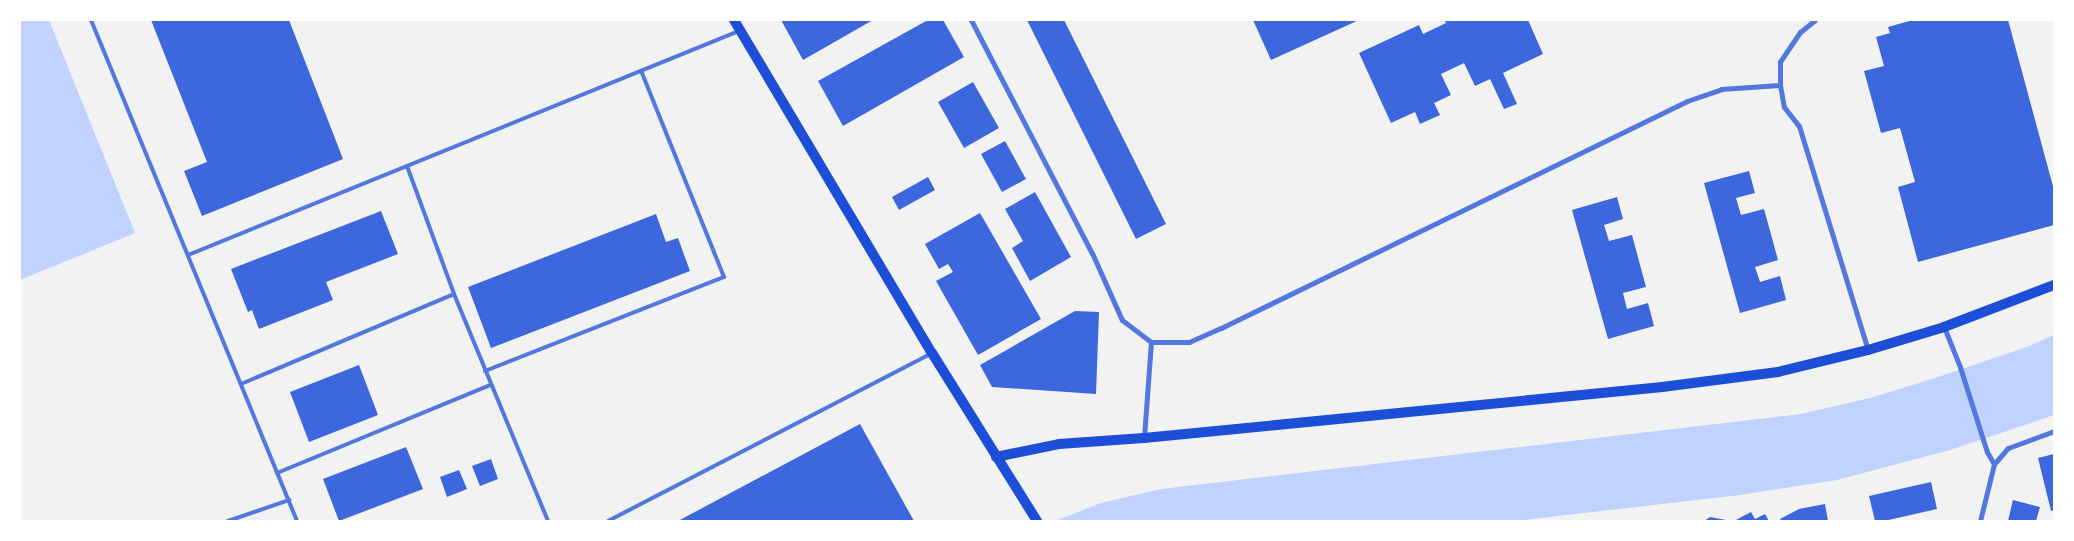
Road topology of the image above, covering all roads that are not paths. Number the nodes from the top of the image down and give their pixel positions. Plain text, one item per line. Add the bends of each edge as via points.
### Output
1 (91, 20) edge
2 (734, 20) edge
3 (971, 20) edge
4 (1815, 20) edge
5 (740, 31) junction
6 (641, 71) junction
7 (1780, 85) junction
8 (407, 166) junction
9 (188, 255) junction
10 (2054, 285) edge
11 (454, 294) junction
12 (1944, 327) junction
13 (1151, 342) junction
14 (1868, 350) junction
15 (932, 353) junction
16 (485, 372) junction
17 (241, 384) junction
18 (491, 385) junction
19 (2054, 431) edge
20 (1144, 438) junction
21 (996, 457) junction
22 (1994, 464) junction
23 (277, 473) junction
24 (289, 500) junction
25 (228, 521) edge
26 (297, 521) edge
27 (548, 521) edge
28 (608, 521) edge
29 (1037, 521) edge
30 (1980, 521) edge

1 - 9 lane
2 - 5 main road
3 - 13 street via 1092,253 1122,320
4 - 7 street via 1800,32 1780,62
5 - 6 lane
5 - 15 main road
6 - 8 lane
6 - 16 lane via 724,277
7 - 13 street via 1722,89 1687,101 1221,328 1189,342
7 - 14 street via 1784,107 1799,126
8 - 9 lane
8 - 11 lane
9 - 17 lane
10 - 12 main road
11 - 16 lane
11 - 17 lane
12 - 14 main road
12 - 22 street
13 - 20 street
14 - 20 main road via 1778,372 1672,386
15 - 21 main road
15 - 28 lane
16 - 18 lane
17 - 23 lane
18 - 23 lane
18 - 27 lane
19 - 22 street via 2008,448
20 - 21 main road via 1059,444
21 - 29 main road
22 - 30 street
23 - 24 lane
24 - 25 lane
24 - 26 lane

